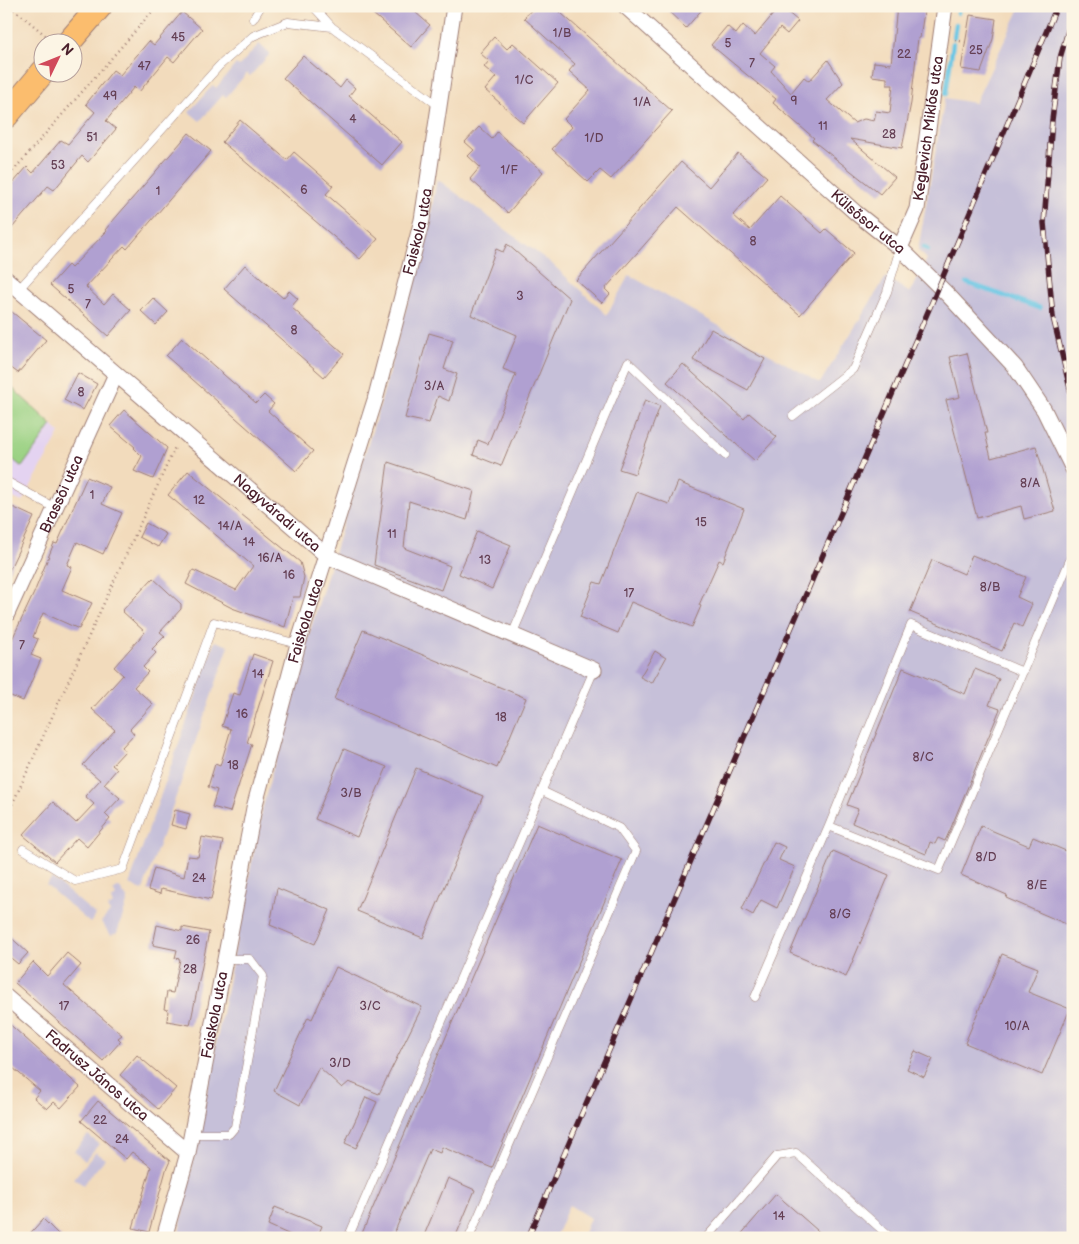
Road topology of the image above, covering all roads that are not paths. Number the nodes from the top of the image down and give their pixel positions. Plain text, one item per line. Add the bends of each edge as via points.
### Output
1 (100, 6) edge
2 (262, 6) edge
3 (313, 6) edge
4 (454, 6) edge
5 (625, 6) edge
6 (945, 6) edge
7 (253, 19) dead end
8 (332, 27) junction
9 (78, 32) edge
10 (35, 82) edge
11 (439, 106) junction
12 (6, 116) edge
13 (900, 248) junction
14 (6, 279) edge
15 (19, 289) junction
16 (116, 374) junction
17 (794, 416) dead end
18 (726, 455) dead end
19 (1073, 469) edge
20 (6, 481) edge
21 (55, 508) junction
22 (1073, 553) edge
23 (327, 556) junction
24 (6, 616) edge
25 (512, 635) junction
26 (298, 644) junction
27 (594, 670) joint
28 (1023, 672) junction
29 (542, 791) junction
30 (829, 826) junction
31 (24, 849) dead end
32 (226, 959) junction
33 (6, 997) edge
34 (754, 997) dead end
35 (192, 1134) junction
36 (188, 1153) junction
37 (164, 1238) edge
38 (348, 1238) edge
39 (470, 1238) edge
40 (706, 1238) edge
41 (891, 1238) edge

1 - 9 main road
2 - 7 lane
3 - 8 lane
4 - 11 street, Faiskola utca
5 - 13 street, Külsősor utca via 856,213
6 - 13 street, Keglevich Miklós utca via 917,209
8 - 11 lane
8 - 15 lane via 288,22 253,36 220,66
10 - 12 main road
11 - 23 street, Faiskola utca via 422,220 375,400
13 - 17 lane via 887,292 853,369
13 - 19 street, Külsősor utca via 1015,367 1044,410
14 - 15 street, Nagyváradi utca
15 - 16 street, Nagyváradi utca
16 - 21 street, Brassói utca
16 - 23 street, Nagyváradi utca
18 - 25 lane via 628,362
20 - 21 lane
21 - 24 street, Brassói utca
22 - 28 lane
23 - 25 street, Nagyváradi utca
23 - 26 street, Faiskola utca
25 - 27 street, Nagyváradi utca
26 - 31 lane via 214,622 123,869 75,881
26 - 32 street, Faiskola utca via 254,808
27 - 29 lane
28 - 30 lane via 939,870
28 - 30 lane via 911,625
29 - 38 lane
29 - 39 lane via 620,828 636,851
30 - 34 lane
32 - 35 street, Faiskola utca
32 - 35 lane via 250,959 264,976 235,1127 229,1134
33 - 36 street, Fadrusz János utca
35 - 36 street, Faiskola utca
36 - 37 street, Faiskola utca
40 - 41 lane via 777,1156 796,1153

